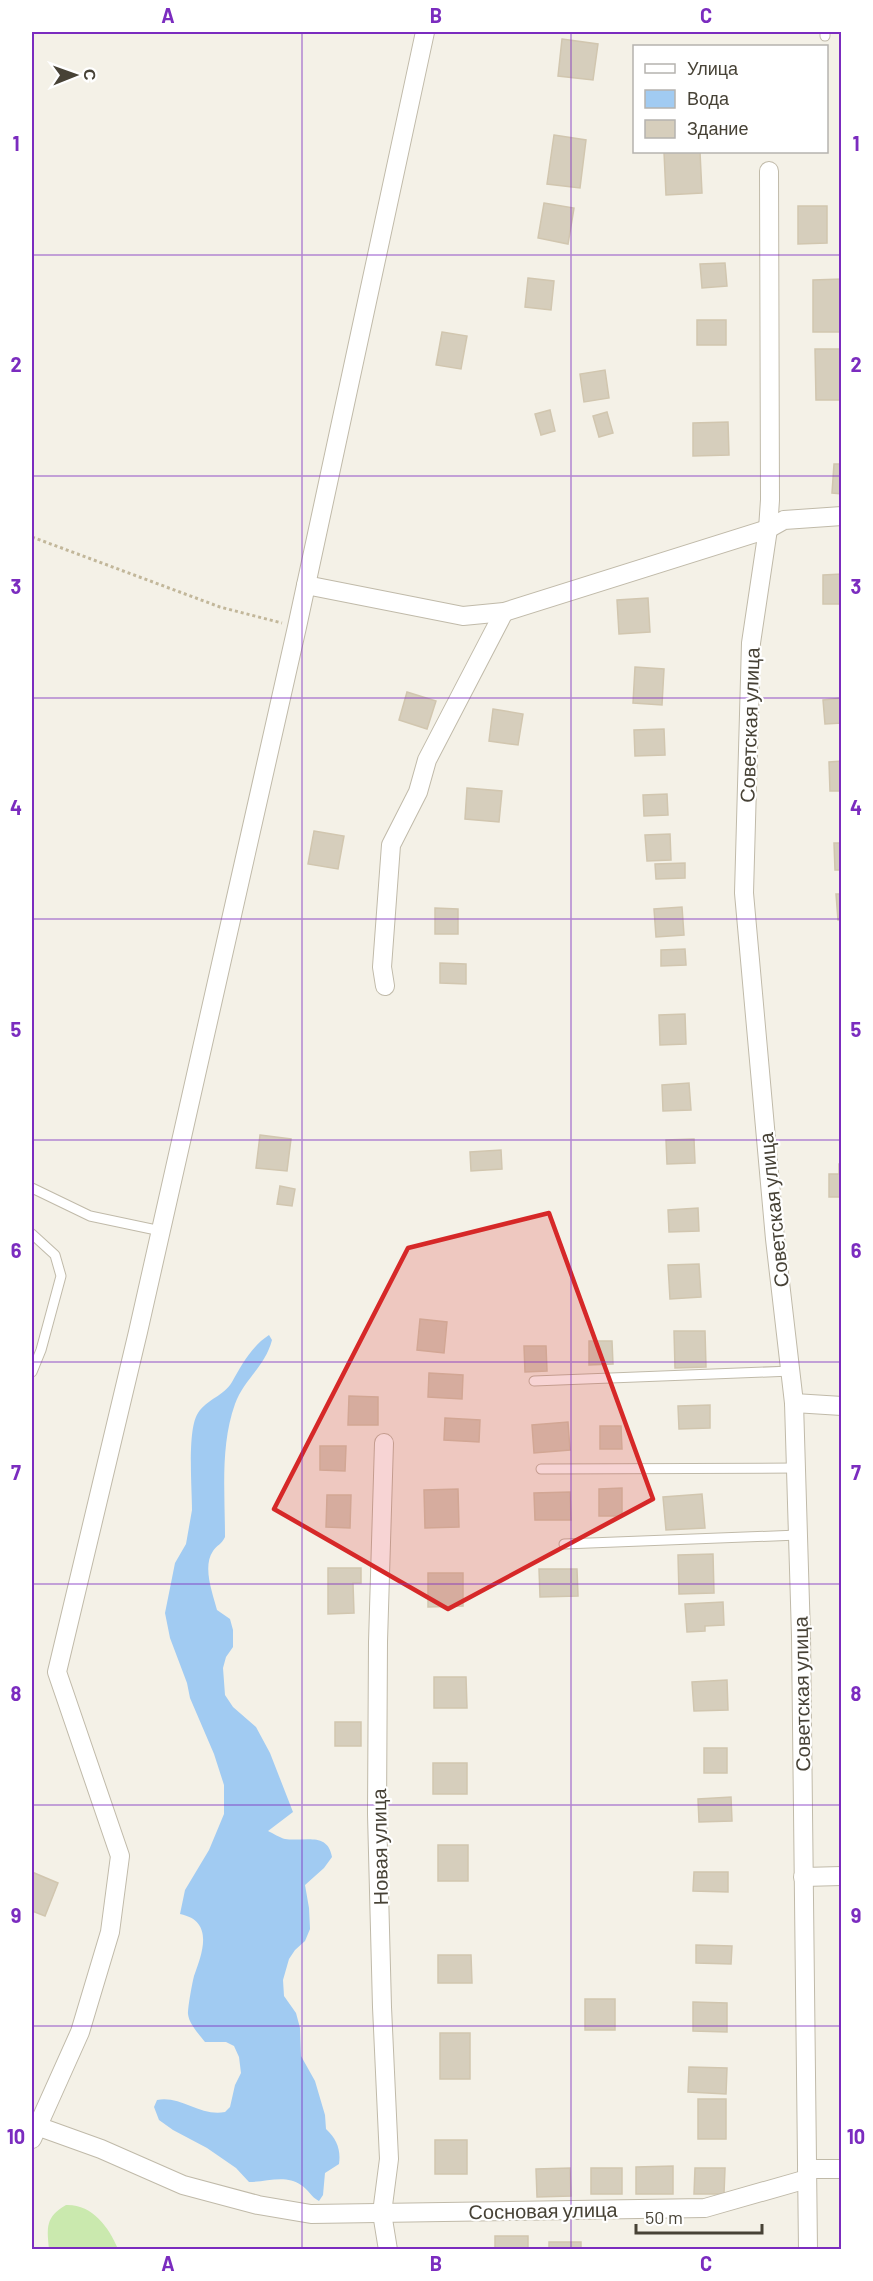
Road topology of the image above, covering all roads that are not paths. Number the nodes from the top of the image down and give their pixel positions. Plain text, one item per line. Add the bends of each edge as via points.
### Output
1 (425, 32) edge
2 (769, 171) dead end
3 (842, 516) edge
4 (768, 529) junction
5 (306, 585) junction
6 (504, 612) junction
7 (385, 986) dead end
8 (32, 1188) edge
9 (160, 1231) junction
10 (32, 1234) edge
11 (790, 1371) junction
12 (32, 1372) edge
13 (534, 1381) dead end
14 (794, 1403) junction
15 (842, 1406) edge
16 (384, 1443) dead end
17 (796, 1468) junction
18 (541, 1469) dead end
19 (798, 1535) junction
20 (564, 1544) dead end
21 (842, 1876) edge
22 (803, 1877) junction
23 (33, 2130) edge
24 (842, 2169) edge
25 (807, 2174) junction
26 (382, 2213) junction
27 (388, 2250) edge
28 (808, 2250) edge

1 - 5 street
2 - 4 street, Советская улица
3 - 4 street via 784,520
4 - 6 street
4 - 11 street, Советская улица via 751,643 744,893
5 - 6 street via 463,616
5 - 9 street
6 - 7 street via 427,760 418,792 391,845 382,967
8 - 9 lane via 90,1216
9 - 23 street via 57,1672 120,1856 110,1932 80,2032
10 - 12 lane via 56,1255 62,1276
11 - 13 lane
11 - 14 street, Советская улица
14 - 15 street
14 - 17 street, Советская улица
16 - 26 street, Новая улица via 377,1814 389,2159
17 - 18 lane
17 - 19 street, Советская улица
19 - 20 lane
19 - 22 street, Советская улица
21 - 22 street
22 - 25 street, Советская улица
23 - 26 street, Сосновая улица via 101,2149 183,2185 258,2205 311,2214
24 - 25 street, Сосновая улица
25 - 26 street, Сосновая улица via 705,2208
25 - 28 street, Советская улица
26 - 27 street, Новая улица

